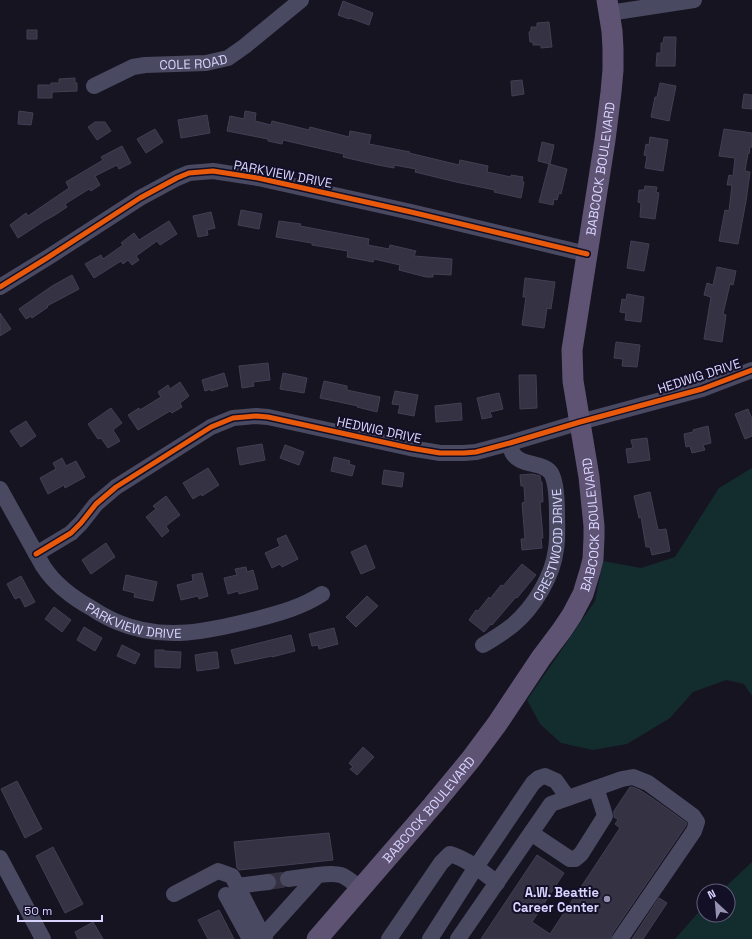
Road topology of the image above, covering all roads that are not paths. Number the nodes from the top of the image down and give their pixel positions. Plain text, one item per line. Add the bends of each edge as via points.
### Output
1 (301, 0) edge
2 (694, 0) edge
3 (608, 6) edge
4 (94, 86) dead end
5 (587, 254) junction
6 (0, 287) edge
7 (752, 370) edge
8 (580, 422) junction
9 (510, 443) junction
10 (0, 489) edge
11 (36, 554) junction
12 (322, 594) dead end
13 (483, 645) dead end
14 (596, 788) junction
15 (568, 798) junction
16 (531, 833) junction
17 (0, 858) edge
18 (476, 867) junction
19 (318, 875) junction
20 (288, 879) tunnel mouth
21 (268, 882) tunnel mouth
22 (497, 883) junction
23 (361, 889) junction
24 (232, 891) junction
25 (174, 894) dead end
26 (324, 937) edge
27 (260, 938) edge
28 (43, 939) edge
29 (389, 939) edge
30 (430, 939) edge
31 (458, 939) edge
32 (620, 939) edge

1 - 4 street, COLE ROAD via 228,58 206,63 133,67
2 - 3 street
3 - 5 main road, BABCOCK BOULEVARD via 613,49 612,92
5 - 6 street, PARKVIEW DRIVE via 258,178 213,171 189,174 152,191
5 - 8 main road, BABCOCK BOULEVARD via 572,350 573,381
7 - 8 street, HEDWIG DRIVE via 702,389
8 - 9 street, HEDWIG DRIVE
8 - 23 main road, BABCOCK BOULEVARD via 594,532 594,549 583,594 562,630 471,759
9 - 11 street, HEDWIG DRIVE via 464,454 440,453 268,417 233,418 211,427 116,487 96,504 71,533
9 - 13 street, CRESTWOOD DRIVE via 517,458 543,467 554,477 557,508 556,549 547,581 528,609 514,624
10 - 11 street, PARKVIEW DRIVE
11 - 12 street, PARKVIEW DRIVE via 50,576 86,605 117,622 134,628 165,633 181,634 238,624 299,606
14 - 15 street
14 - 16 street via 605,816 576,859 570,859
14 - 32 street via 633,777 648,784 693,816 696,822 694,831
15 - 16 street via 551,804
15 - 18 street via 556,781 545,776 539,778 532,784
16 - 22 street
17 - 28 street
18 - 22 street
18 - 29 street via 450,854 440,863
18 - 30 street
19 - 20 street
19 - 23 street via 332,873 345,876
19 - 27 street
21 - 24 street
22 - 31 street
23 - 26 main road, BABCOCK BOULEVARD
24 - 25 street via 232,876 218,872
24 - 27 street

